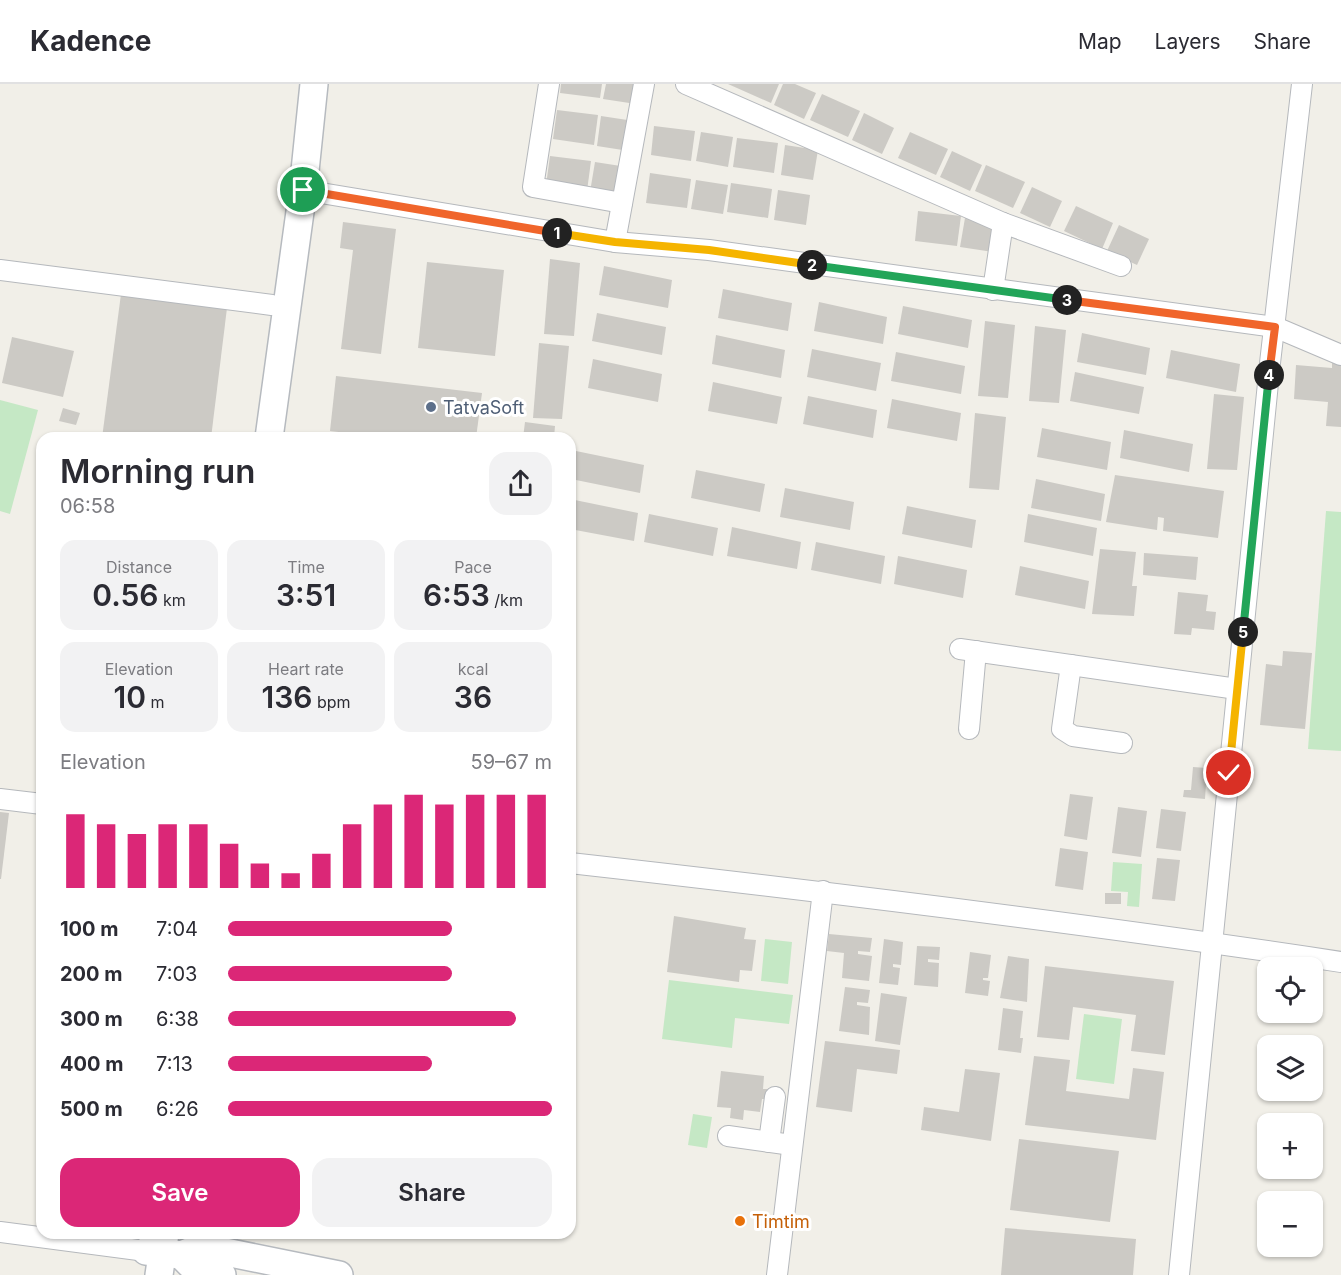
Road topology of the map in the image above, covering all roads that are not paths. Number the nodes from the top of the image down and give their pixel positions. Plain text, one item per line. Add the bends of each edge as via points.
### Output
1 (298, 84) edge
2 (314, 84) edge
3 (549, 84) edge
4 (644, 84) edge
5 (686, 84) edge
6 (1302, 84) edge
7 (303, 190) junction
8 (622, 203) junction
9 (1003, 223) junction
10 (615, 242) junction
11 (1121, 266) dead end
12 (0, 270) edge
13 (993, 290) junction
14 (272, 305) junction
15 (1275, 327) junction
16 (1341, 355) edge
17 (255, 432) edge
18 (270, 432) edge
19 (1071, 665) junction
20 (1237, 689) junction
21 (969, 729) dead end
22 (1122, 743) dead end
23 (0, 799) edge
24 (36, 803) edge
25 (576, 864) edge
26 (823, 891) junction
27 (1212, 942) junction
28 (1341, 962) edge
29 (775, 1097) dead end
30 (728, 1136) dead end
31 (769, 1142) junction
32 (792, 1145) junction
33 (0, 1232) edge
34 (36, 1237) edge
35 (53, 1239) edge
36 (213, 1239) edge
37 (158, 1253) edge
38 (228, 1264) edge
39 (339, 1275) edge
40 (777, 1275) edge
41 (1179, 1275) edge

1 - 14 main road
2 - 7 main road
3 - 8 street via 533,187
4 - 8 street
5 - 9 street
6 - 15 street
7 - 10 street
7 - 18 main road
8 - 10 street
9 - 11 street
9 - 13 street
10 - 13 street via 709,250
12 - 14 street
13 - 15 street
14 - 17 main road
15 - 16 street
15 - 20 street
19 - 20 street
19 - 21 street via 968,650
19 - 22 street via 1062,729 1073,736
20 - 27 street
23 - 24 street
25 - 26 street
26 - 27 street
26 - 32 street
27 - 28 street
27 - 41 street
29 - 31 street
30 - 31 street
31 - 32 street
32 - 40 street
33 - 34 street
35 - 37 street
36 - 38 main road
37 - 38 main road via 196,1270
38 - 39 main road

